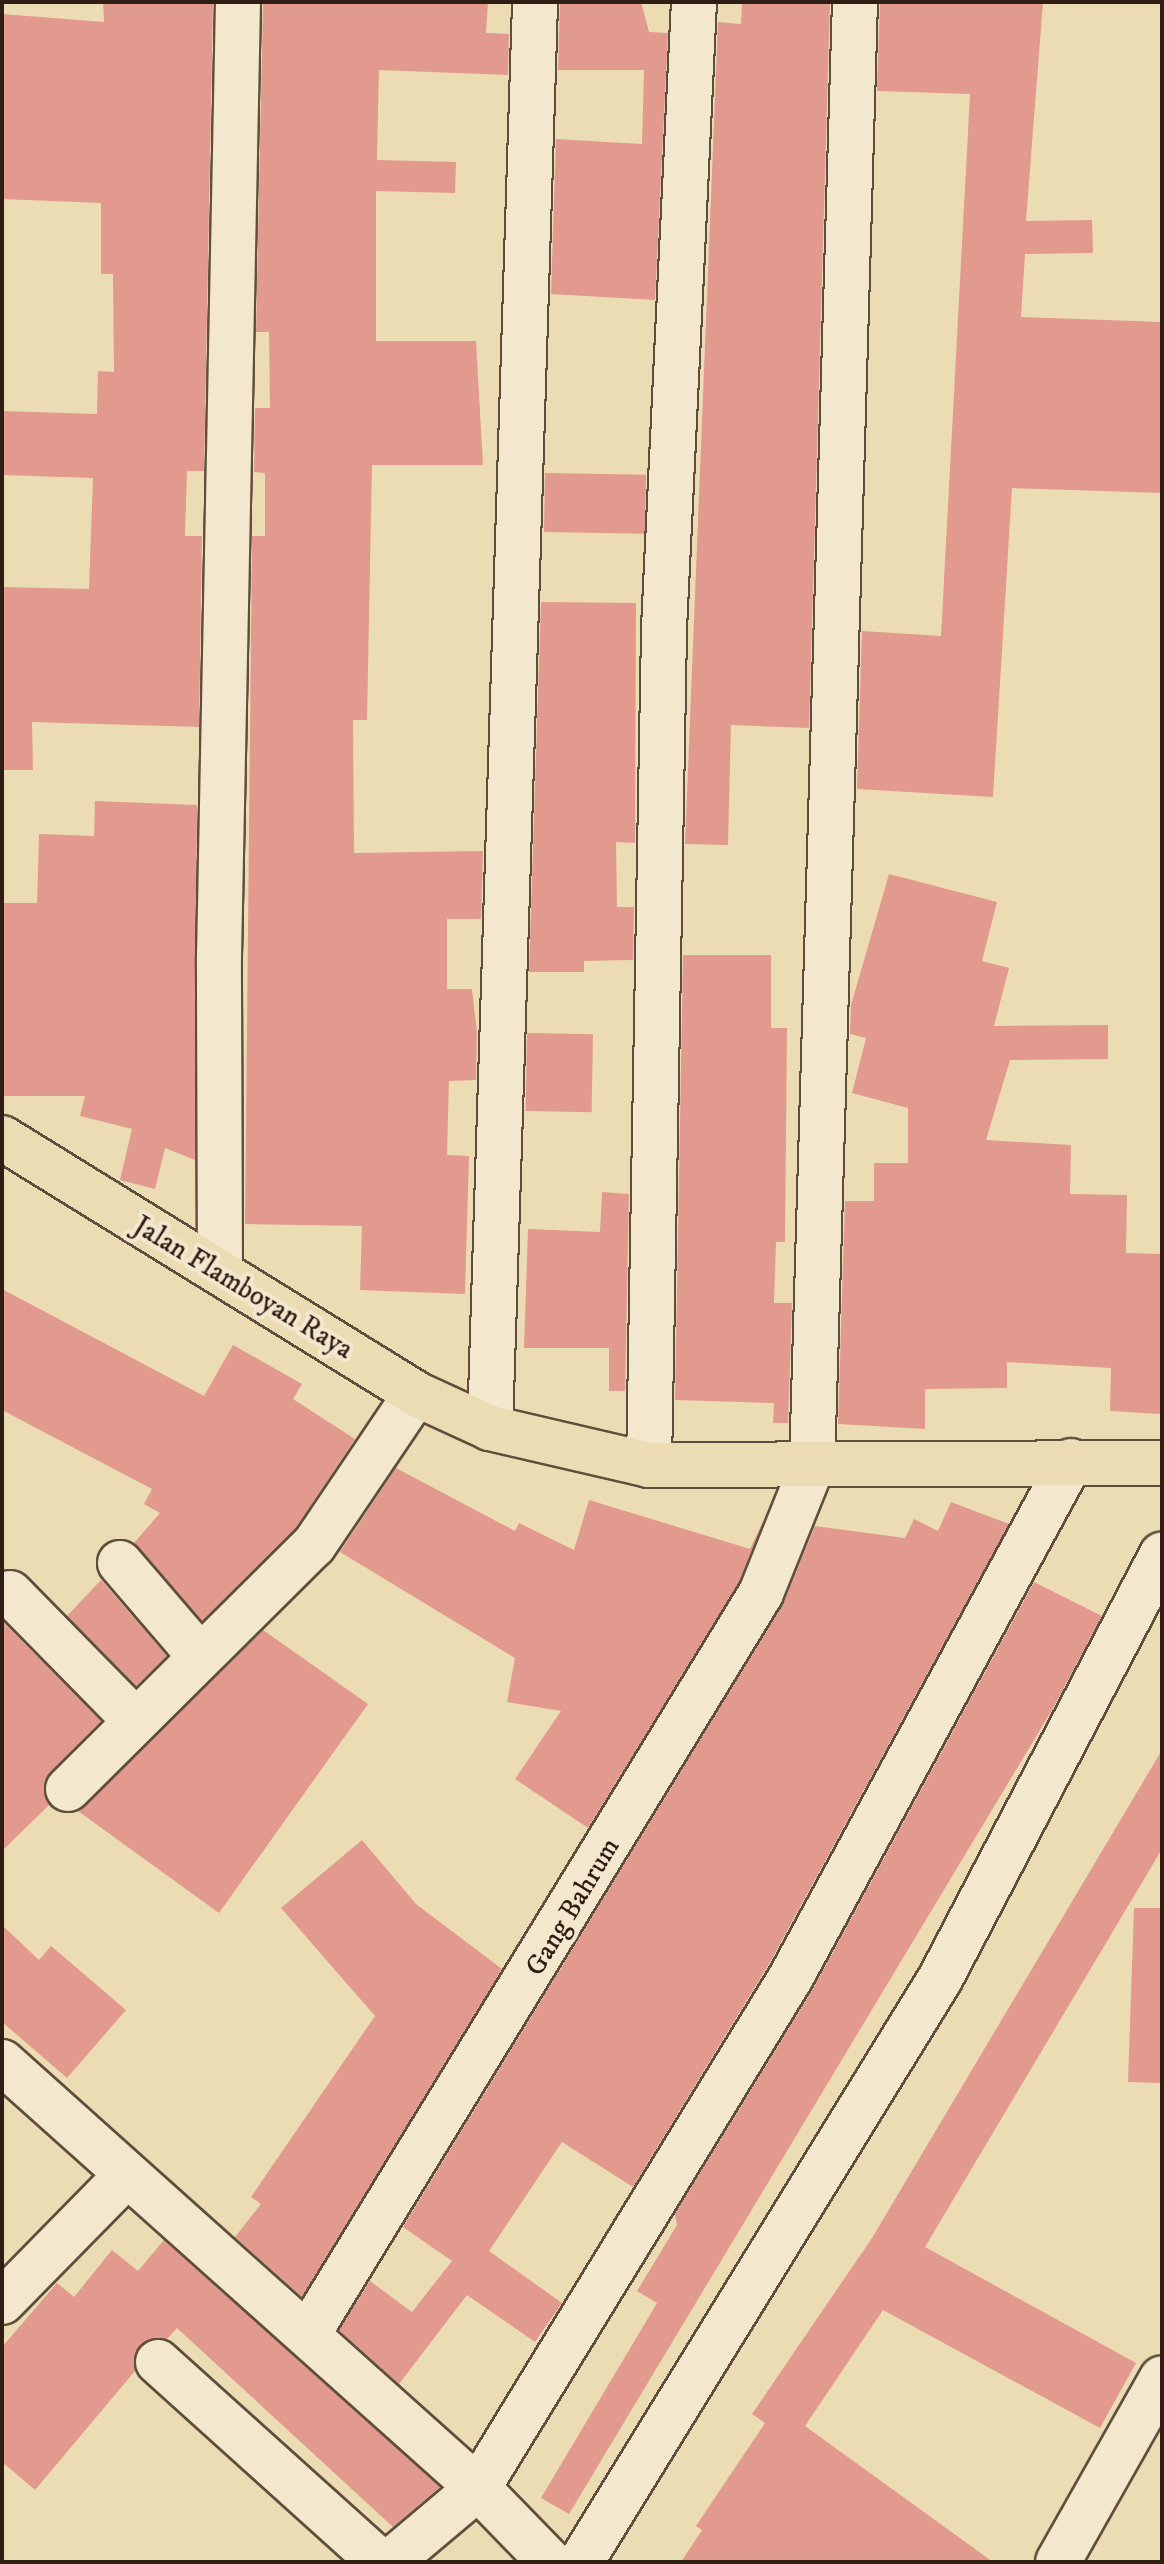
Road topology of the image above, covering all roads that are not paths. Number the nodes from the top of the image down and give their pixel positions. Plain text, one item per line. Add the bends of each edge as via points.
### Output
1 (238, 2) edge
2 (535, 2) edge
3 (694, 2) edge
4 (855, 2) edge
5 (2, 1138) edge
6 (220, 1272) junction
7 (416, 1394) junction
8 (490, 1428) junction
9 (1071, 1461) junction
10 (1162, 1463) edge
11 (649, 1465) junction
12 (812, 1466) junction
13 (1162, 1555) edge
14 (120, 1563) dead end
15 (10, 1593) dead end
16 (198, 1654) junction
17 (135, 1720) junction
18 (68, 1789) dead end
19 (2, 2062) edge
20 (127, 2175) junction
21 (2, 2302) edge
22 (308, 2334) junction
23 (158, 2362) dead end
24 (1162, 2378) edge
25 (478, 2488) junction
26 (380, 2562) edge
27 (390, 2562) edge
28 (550, 2562) edge
29 (581, 2562) edge
30 (1058, 2562) edge

1 - 6 street via 219,940
2 - 8 street
3 - 11 street via 664,628
4 - 12 street
5 - 6 main road, Jalan Flamboyan Raya
6 - 7 main road, Jalan Flamboyan Raya
7 - 8 main road, Jalan Flamboyan Raya
7 - 16 street via 314,1545 253,1611
8 - 11 main road, Jalan Flamboyan Raya
9 - 10 main road, Jalan Flamboyan Raya
9 - 12 main road, Jalan Flamboyan Raya
9 - 25 street via 791,1977
11 - 12 main road, Jalan Flamboyan Raya
12 - 22 street, Gang Bahrum via 761,1593
13 - 29 street via 940,1979
14 - 16 street
15 - 17 street
16 - 17 street
17 - 18 street
19 - 20 street
20 - 21 street
20 - 22 street
22 - 25 street
23 - 26 street
24 - 30 street
25 - 27 street
25 - 28 street

